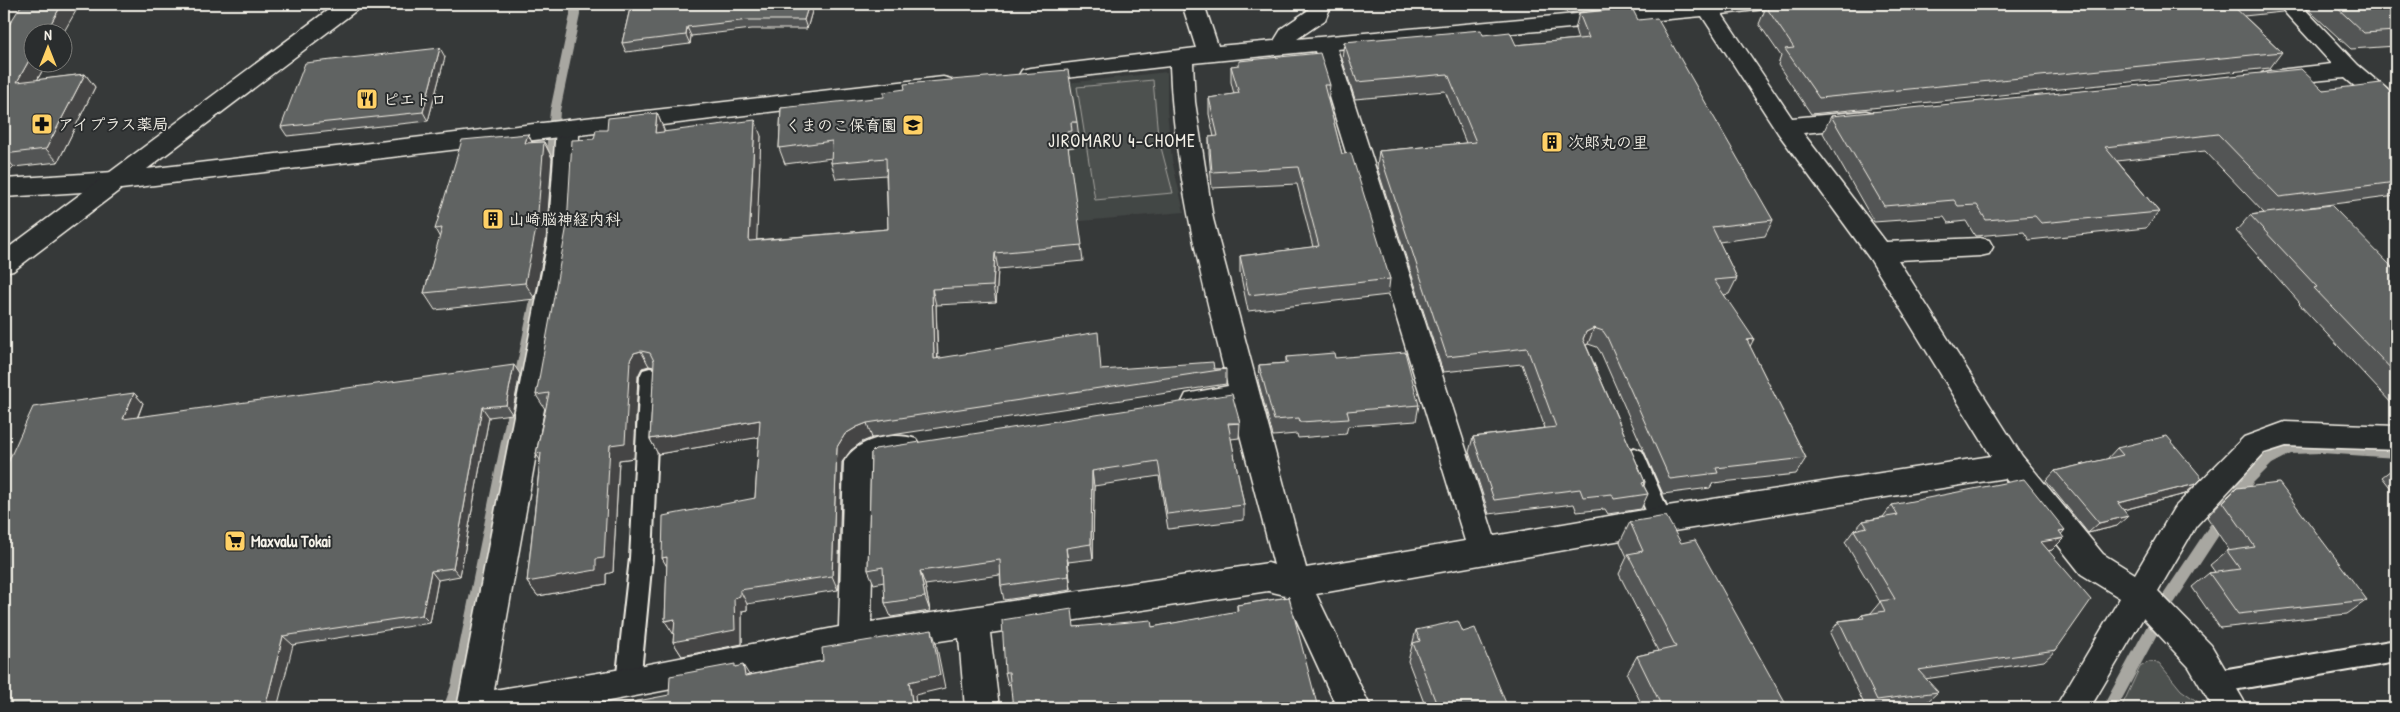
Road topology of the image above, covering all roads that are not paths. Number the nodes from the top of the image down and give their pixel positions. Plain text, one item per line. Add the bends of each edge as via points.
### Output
1 (350, 4) edge
2 (1193, 4) edge
3 (1321, 4) edge
4 (1757, 4) edge
5 (2288, 4) edge
6 (1700, 8) edge
7 (1324, 44) junction
8 (1281, 47) junction
9 (1209, 54) junction
10 (1181, 58) junction
11 (2350, 70) junction
12 (1014, 76) edge
13 (2251, 80) edge
14 (964, 82) edge
15 (2396, 109) edge
16 (1885, 117) edge
17 (1786, 127) junction
18 (568, 128) junction
19 (114, 181) junction
20 (4, 188) edge
21 (1980, 246) dead end
22 (1878, 252) junction
23 (4, 264) edge
24 (650, 376) edge
25 (1244, 395) junction
26 (1166, 407) edge
27 (1625, 437) edge
28 (2396, 438) edge
29 (931, 443) edge
30 (2012, 465) junction
31 (1661, 520) junction
32 (1484, 551) junction
33 (1295, 584) junction
34 (2141, 594) junction
35 (973, 621) junction
36 (855, 639) junction
37 (2396, 651) edge
38 (608, 693) edge
39 (2223, 695) edge
40 (474, 708) edge
41 (483, 708) edge
42 (982, 708) edge
43 (1354, 708) edge
44 (2072, 708) edge

1 - 19 street
2 - 9 street
3 - 8 street via 1317,15 1290,33
4 - 6 street
5 - 11 street
6 - 7 street
6 - 17 street
7 - 8 street
7 - 32 street
8 - 9 street
9 - 10 street
10 - 12 street
10 - 25 street via 1183,102 1200,219
11 - 13 street
11 - 15 street
14 - 18 street
16 - 17 street
17 - 22 street
18 - 19 street
18 - 40 street via 560,241
19 - 20 street
19 - 23 street
21 - 22 street
22 - 30 street
24 - 38 lane via 641,558
25 - 26 street
25 - 33 street
27 - 31 lane
28 - 34 street via 2286,434 2254,445 2186,517
29 - 36 street via 872,452 859,462
30 - 31 street
30 - 34 street via 2092,564
31 - 32 street
32 - 33 street
33 - 35 street via 1268,577
33 - 43 street
34 - 39 street via 2200,656
34 - 44 street
35 - 36 street
35 - 42 street
36 - 38 street
37 - 39 lane
38 - 41 street

